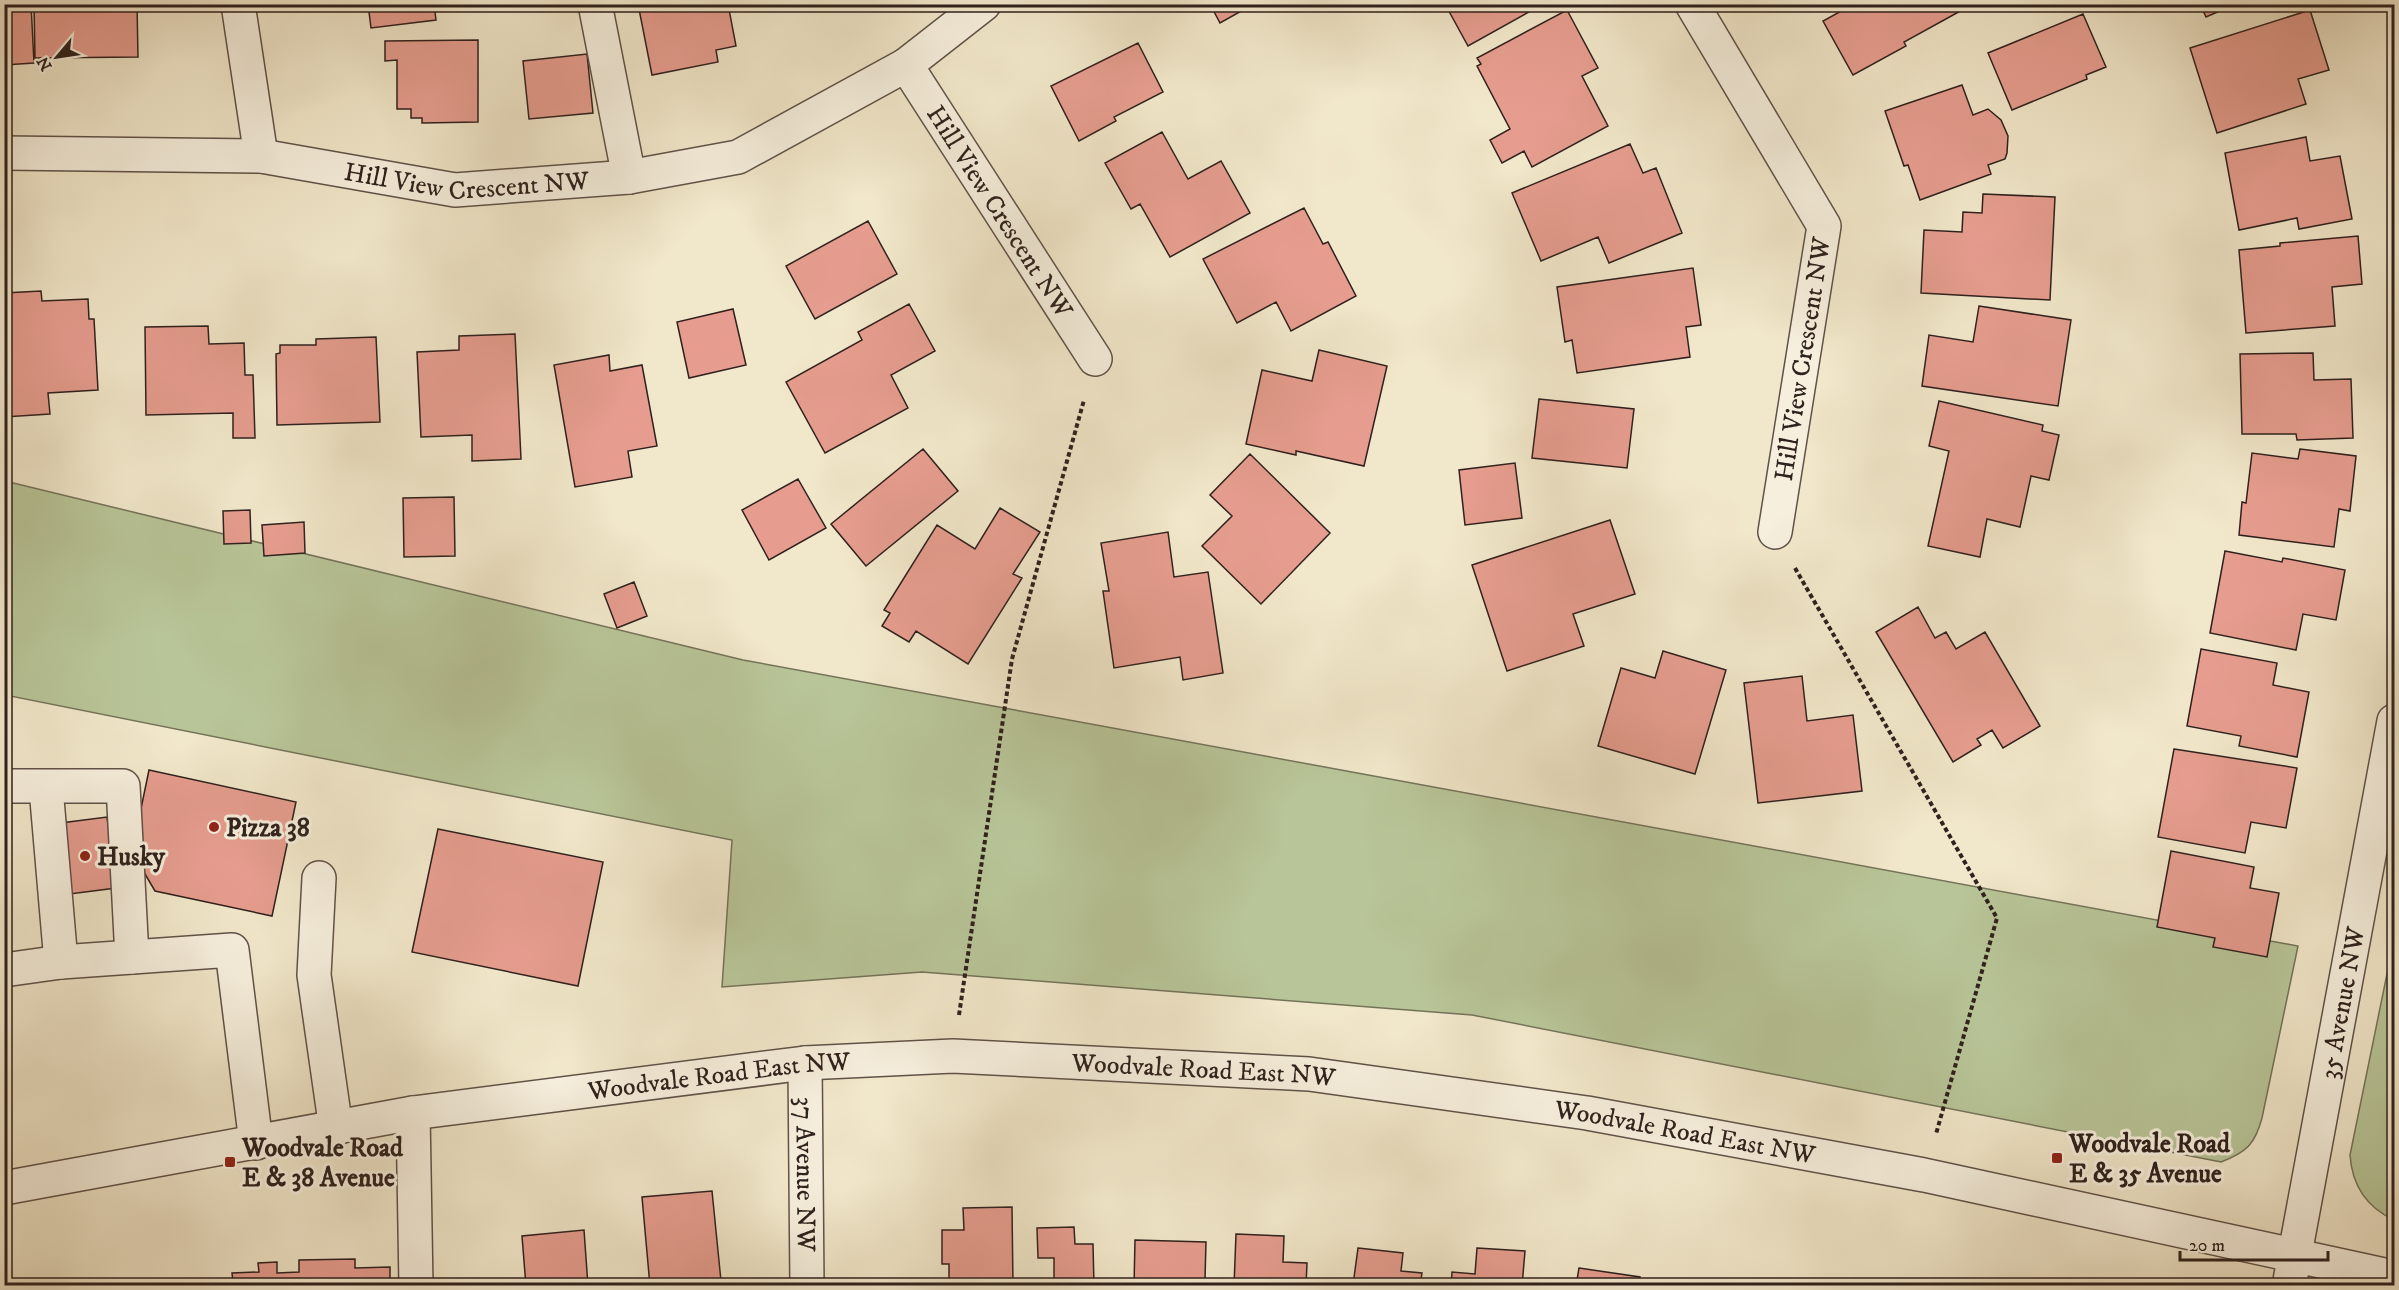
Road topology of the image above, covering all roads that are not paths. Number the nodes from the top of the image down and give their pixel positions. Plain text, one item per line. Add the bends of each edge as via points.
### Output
1 (238, 4) edge
2 (595, 4) edge
3 (984, 4) edge
4 (1692, 4) edge
5 (906, 65) junction
6 (4, 153) edge
7 (261, 156) junction
8 (630, 177) junction
9 (1095, 359) road end
10 (1774, 532) road end
11 (2394, 721) edge
12 (4, 786) edge
13 (46, 788) junction
14 (319, 878) dead end
15 (132, 957) junction
16 (61, 962) junction
17 (4, 970) edge
18 (805, 1063) junction
19 (413, 1113) junction
20 (336, 1128) junction
21 (256, 1143) junction
22 (4, 1188) edge
23 (2292, 1271) edge
24 (2394, 1277) edge
25 (416, 1286) edge
26 (807, 1286) edge

1 - 7 street
2 - 8 street
3 - 5 street, Hill View Crescent NW
4 - 10 street, Hill View Crescent NW via 1824,226
5 - 8 street, Hill View Crescent NW via 738,157
5 - 9 street, Hill View Crescent NW
6 - 7 street, Hill View Crescent NW
7 - 8 street, Hill View Crescent NW via 455,190
11 - 23 street, 35 Avenue NW
12 - 13 street
13 - 15 street via 123,786
13 - 16 street
14 - 20 street via 314,975
15 - 16 street
15 - 21 street via 232,950
16 - 17 street
18 - 19 street, Woodvale Road East NW
18 - 23 street, Woodvale Road East NW via 953,1056 1309,1074 1587,1113 1924,1175
18 - 26 street, 37 Avenue NW
19 - 20 street, Woodvale Road East NW
19 - 25 street
20 - 21 street, Woodvale Road East NW
21 - 22 street, Woodvale Road East NW
23 - 24 street, Woodvale Road East NW

